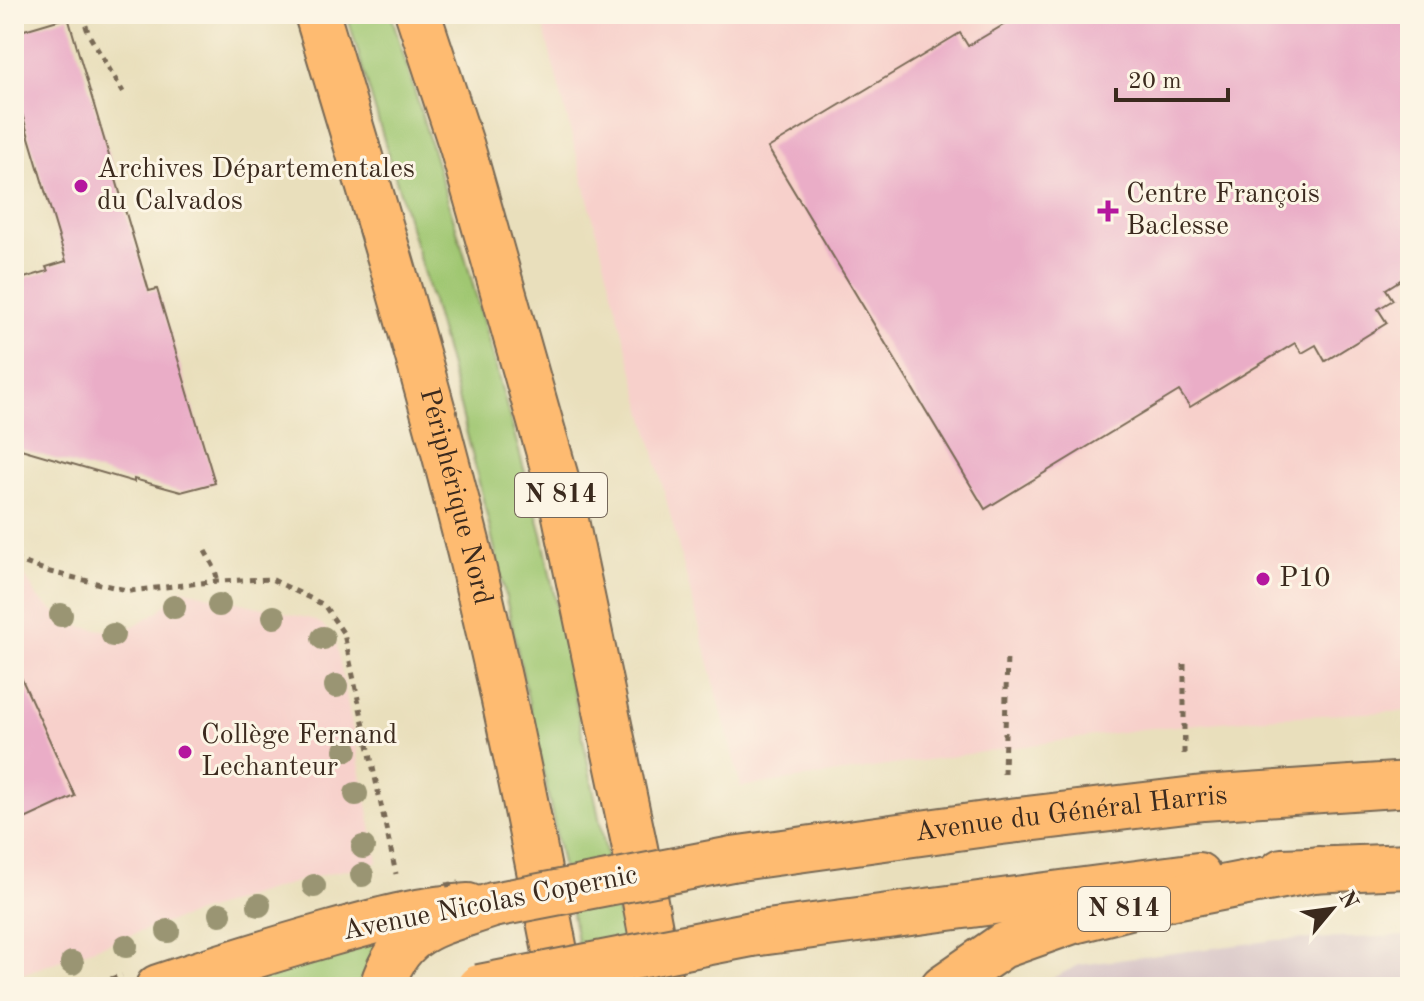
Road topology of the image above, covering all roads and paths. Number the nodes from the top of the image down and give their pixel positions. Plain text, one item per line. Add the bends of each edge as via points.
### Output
1 (82, 14) edge
2 (317, 14) edge
3 (418, 14) edge
4 (123, 92) dead end
5 (205, 551) dead end
6 (14, 559) edge
7 (218, 581) junction
8 (1007, 654) dead end
9 (1184, 658) dead end
10 (1184, 754) dead end
11 (1004, 774) dead end
12 (1410, 784) edge
13 (732, 859) joint
14 (1410, 866) edge
15 (1319, 869) junction
16 (397, 878) dead end
17 (465, 910) junction
18 (158, 987) edge
19 (382, 987) edge
20 (479, 987) edge
21 (562, 987) edge
22 (661, 987) edge
23 (943, 987) edge

1 - 4 path
2 - 21 main road, Périphérique Nord via 463,525 520,767
3 - 22 main road, N 814 via 462,147 560,492
5 - 7 path
6 - 7 path via 130,591
7 - 16 path via 271,579 324,605 344,634
8 - 11 path
9 - 10 path
12 - 13 main road, Avenue du Général Harris via 1203,798
13 - 17 main road, Avenue Nicolas Copernic, bridge
14 - 15 main road
15 - 20 main road, bridge via 1194,875 752,934
15 - 23 main road, N 814 via 1070,922 1002,946
17 - 18 main road, Avenue Nicolas Copernic via 404,914
17 - 19 main road via 419,931 387,970

